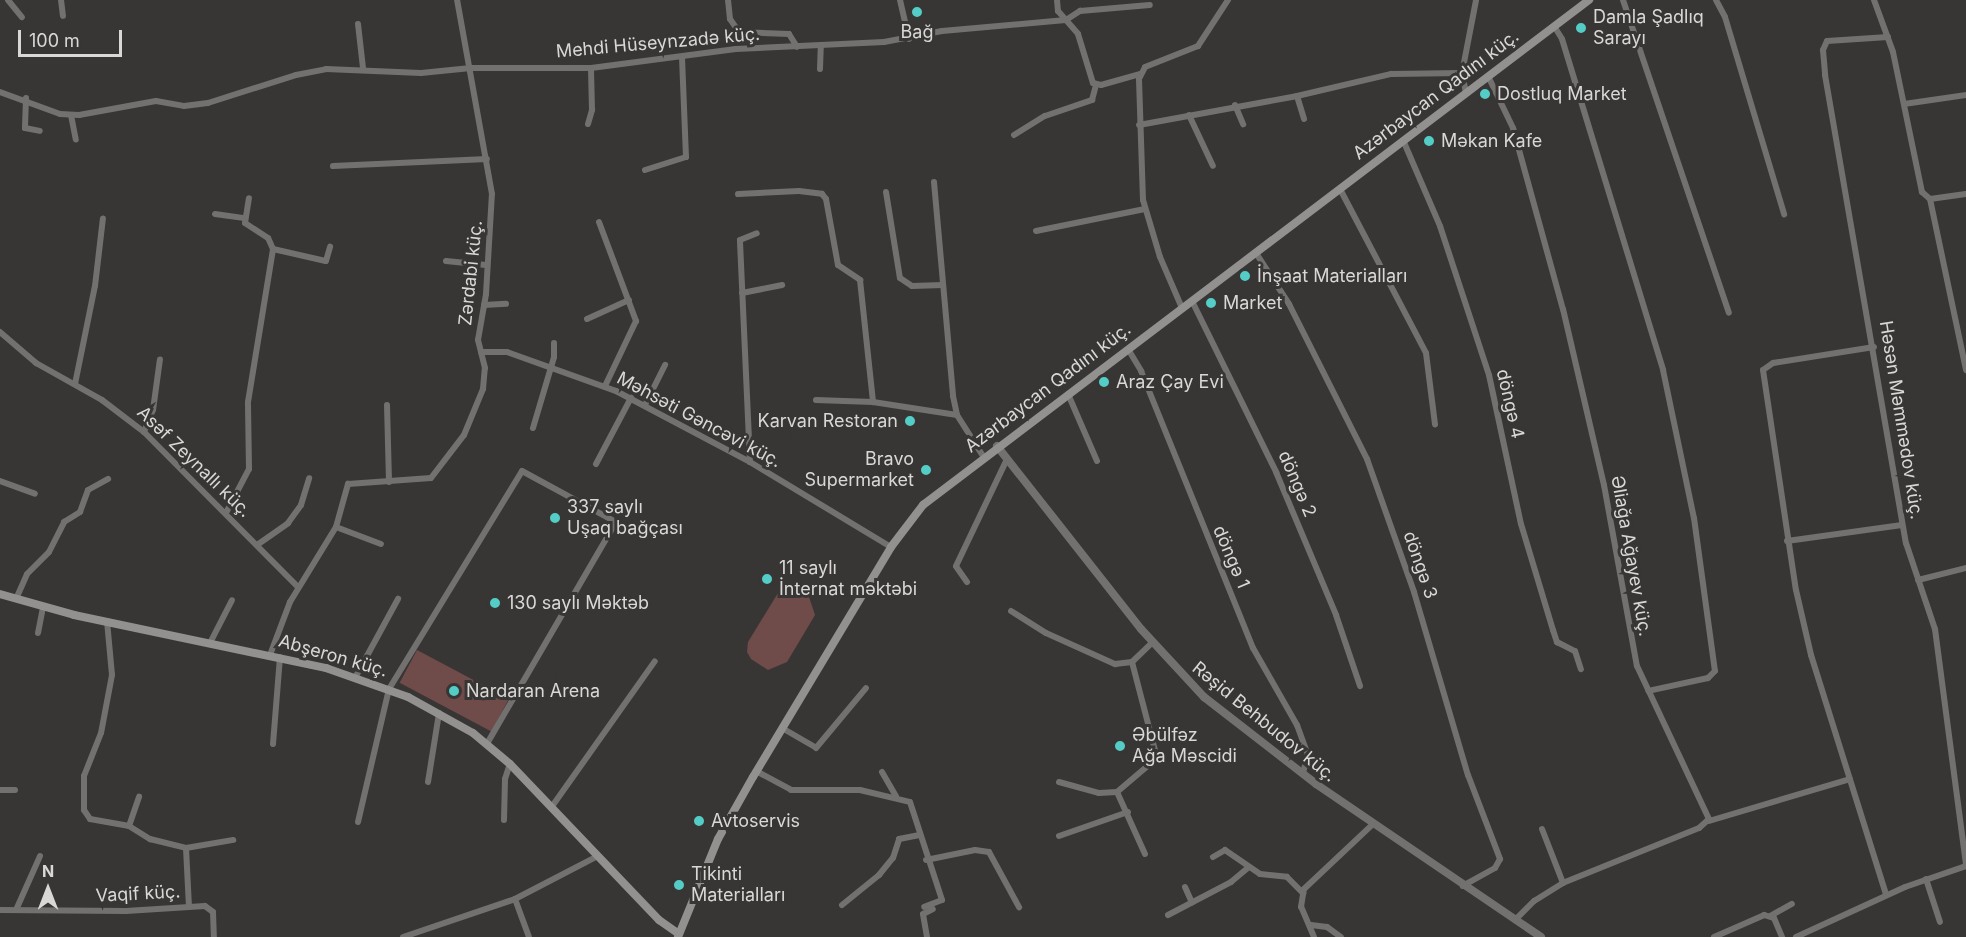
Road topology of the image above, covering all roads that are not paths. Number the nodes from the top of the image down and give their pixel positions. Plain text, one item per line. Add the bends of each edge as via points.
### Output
1 (8, 0) edge
2 (61, 0) edge
3 (457, 0) edge
4 (728, 0) edge
5 (900, 0) edge
6 (1057, 0) edge
7 (1228, 0) edge
8 (1476, 0) edge
9 (1588, 0) edge
10 (1623, 0) edge
11 (1716, 0) edge
12 (1874, 0) edge
13 (1150, 5) dead end
14 (63, 15) dead end
15 (22, 17) dead end
16 (1066, 20) junction
17 (358, 24) dead end
18 (1554, 26) junction
19 (1888, 38) junction
20 (909, 39) junction
21 (821, 46) junction
22 (797, 47) junction
23 (681, 57) junction
24 (363, 68) junction
25 (471, 68) junction
26 (591, 68) junction
27 (820, 69) dead end
28 (1462, 73) junction
29 (1140, 74) junction
30 (1488, 76) junction
31 (1096, 85) junction
32 (0, 92) edge
33 (1466, 93) junction
34 (1966, 95) edge
35 (1297, 96) junction
36 (26, 98) junction
37 (1904, 104) junction
38 (1235, 105) junction
39 (71, 115) junction
40 (1190, 115) junction
41 (1304, 119) dead end
42 (588, 124) dead end
43 (1243, 124) dead end
44 (1139, 125) junction
45 (40, 131) dead end
46 (1014, 135) dead end
47 (76, 140) dead end
48 (1403, 140) junction
49 (487, 159) junction
50 (333, 166) dead end
51 (1213, 166) dead end
52 (645, 170) dead end
53 (934, 182) dead end
54 (1340, 189) junction
55 (885, 192) dead end
56 (738, 194) dead end
57 (1966, 194) edge
58 (249, 198) dead end
59 (1930, 199) junction
60 (1145, 209) junction
61 (215, 214) dead end
62 (1784, 214) dead end
63 (103, 218) dead end
64 (243, 218) junction
65 (599, 222) dead end
66 (1036, 231) dead end
67 (757, 233) dead end
68 (330, 247) dead end
69 (273, 249) junction
70 (1256, 253) junction
71 (446, 261) dead end
72 (486, 265) junction
73 (782, 285) dead end
74 (943, 285) junction
75 (742, 293) junction
76 (629, 300) junction
77 (1192, 301) junction
78 (506, 304) dead end
79 (484, 305) junction
80 (1182, 308) junction
81 (1729, 313) dead end
82 (587, 319) dead end
83 (0, 332) edge
84 (554, 343) dead end
85 (1874, 347) junction
86 (1128, 349) junction
87 (481, 352) junction
88 (160, 359) dead end
89 (665, 365) dead end
90 (551, 367) junction
91 (1966, 370) edge
92 (75, 384) junction
93 (605, 386) junction
94 (1068, 394) junction
95 (631, 398) junction
96 (816, 400) dead end
97 (873, 402) junction
98 (387, 405) dead end
99 (645, 405) junction
100 (957, 415) junction
101 (1435, 424) dead end
102 (533, 428) dead end
103 (144, 432) junction
104 (997, 446) junction
105 (983, 456) junction
106 (1007, 459) junction
107 (1097, 461) dead end
108 (750, 462) junction
109 (596, 464) dead end
110 (309, 478) dead end
111 (108, 479) dead end
112 (0, 481) edge
113 (389, 482) junction
114 (35, 494) dead end
115 (227, 511) junction
116 (1902, 525) junction
117 (336, 527) junction
118 (1787, 541) junction
119 (381, 544) dead end
120 (257, 545) junction
121 (891, 547) junction
122 (1966, 568) edge
123 (1918, 580) junction
124 (967, 582) dead end
125 (298, 587) junction
126 (0, 594) edge
127 (16, 599) junction
128 (398, 599) dead end
129 (232, 600) dead end
130 (43, 607) junction
131 (1011, 611) dead end
132 (107, 621) junction
133 (38, 633) dead end
134 (210, 642) junction
135 (1152, 643) junction
136 (270, 656) junction
137 (280, 657) junction
138 (655, 661) dead end
139 (1132, 662) junction
140 (1581, 669) dead end
141 (356, 676) junction
142 (1360, 686) dead end
143 (866, 688) dead end
144 (389, 689) junction
145 (1648, 690) junction
146 (439, 713) junction
147 (782, 728) junction
148 (273, 744) dead end
149 (487, 744) junction
150 (510, 764) junction
151 (756, 771) junction
152 (882, 772) dead end
153 (1303, 773) junction
154 (1850, 779) junction
155 (428, 782) dead end
156 (1059, 782) dead end
157 (0, 790) edge
158 (15, 790) dead end
159 (1118, 792) junction
160 (896, 796) junction
161 (139, 797) dead end
162 (553, 805) junction
163 (1128, 812) junction
164 (504, 820) dead end
165 (1709, 821) junction
166 (357, 822) dead end
167 (1373, 824) junction
168 (129, 826) junction
169 (1542, 829) dead end
170 (920, 835) junction
171 (1059, 836) dead end
172 (234, 840) dead end
173 (186, 848) junction
174 (1145, 854) dead end
175 (40, 856) dead end
176 (598, 856) junction
177 (1214, 856) dead end
178 (926, 860) junction
179 (1966, 865) edge
180 (1249, 867) junction
181 (1926, 879) junction
182 (1563, 883) junction
183 (1463, 886) junction
184 (1185, 887) dead end
185 (1303, 893) junction
186 (1886, 896) junction
187 (515, 899) junction
188 (942, 900) junction
189 (1192, 903) junction
190 (1792, 904) dead end
191 (842, 905) dead end
192 (189, 906) junction
193 (924, 907) dead end
194 (1019, 907) dead end
195 (0, 910) edge
196 (16, 910) junction
197 (1168, 915) dead end
198 (1770, 916) junction
199 (1515, 920) junction
200 (1940, 922) dead end
201 (1311, 925) junction
202 (680, 936) edge
203 (214, 937) edge
204 (403, 937) edge
205 (529, 937) edge
206 (927, 937) edge
207 (1314, 937) edge
208 (1341, 937) edge
209 (1541, 937) edge
210 (1714, 937) edge
211 (1782, 937) edge
212 (1796, 937) edge

1 - 15 street
2 - 14 street
3 - 25 street, Zərdabi küç.
4 - 22 street via 730,19 739,32 789,34
5 - 20 street
6 - 16 street via 1058,11
7 - 29 street via 1198,46 1149,65
8 - 28 street
9 - 18 main road, Azərbaycan Qadını küç.
10 - 81 street
11 - 62 street via 1725,16
12 - 19 street
13 - 16 street, Mehdi Hüseynzadə küç. via 1080,11
16 - 20 street, Mehdi Hüseynzadə küç. via 942,31
16 - 31 street via 1078,34 1088,75
17 - 24 street
18 - 30 main road, Azərbaycan Qadını küç.
18 - 145 street via 1562,39 1664,370 1694,518 1715,671 1708,678
19 - 37 street
19 - 85 street, Həsən Məmmədov küç. via 1831,39 1823,50 1831,127
20 - 21 street, Mehdi Hüseynzadə küç.
21 - 22 street, Mehdi Hüseynzadə küç.
21 - 27 street
22 - 23 street, Mehdi Hüseynzadə küç.
23 - 26 street, Mehdi Hüseynzadə küç.
23 - 52 street via 686,157
24 - 25 street, Mehdi Hüseynzadə küç. via 421,73
24 - 39 street, Mehdi Hüseynzadə küç. via 311,71 208,103 184,106 156,101
25 - 26 street, Mehdi Hüseynzadə küç.
25 - 49 street, Zərdabi küç.
26 - 42 street via 592,110
28 - 33 street
28 - 35 street via 1391,74
29 - 31 street
29 - 44 street
30 - 33 main road, Azərbaycan Qadını küç.
30 - 145 street, Əliağa Ağayev küç. via 1513,128 1563,309 1604,485 1635,657
31 - 46 street via 1092,100 1045,116
32 - 36 street
33 - 48 main road, Azərbaycan Qadını küç.
34 - 37 street
35 - 38 street
35 - 41 street
36 - 39 street
36 - 45 street via 25,128
37 - 59 street via 1922,192
38 - 40 street
38 - 43 street
39 - 47 street
40 - 44 street
40 - 51 street
44 - 60 street
48 - 54 main road, Azərbaycan Qadını küç.
48 - 140 street, döngə 4 via 1436,215 1489,375 1521,524 1557,642 1575,651
49 - 50 street
49 - 72 street, Zərdabi küç. via 492,209
53 - 74 street
54 - 70 main road, Azərbaycan Qadını küç.
54 - 101 street via 1426,354
55 - 74 street via 900,278 912,286
56 - 97 street via 815,192 826,199 838,265 860,280
57 - 59 street
58 - 64 street
59 - 91 street
60 - 66 street
60 - 80 street
61 - 64 street
63 - 92 street via 95,286
64 - 69 street via 248,227 268,238
65 - 76 street
67 - 75 street via 740,240
68 - 69 street via 326,261
69 - 115 street via 248,402 249,469
70 - 77 main road, Azərbaycan Qadını küç.
70 - 183 street, döngə 3 via 1289,304 1367,459 1414,592 1468,775 1500,859 1495,868
71 - 72 street
72 - 79 street, Zərdabi küç.
73 - 75 street
74 - 100 street
75 - 108 street
76 - 82 street
76 - 93 street via 636,329
77 - 80 main road, Azərbaycan Qadını küç.
77 - 142 street, döngə 2 via 1276,472 1336,615
78 - 79 street
79 - 87 street, Zərdabi küç. via 478,340
80 - 86 main road, Azərbaycan Qadını küç.
83 - 92 street, Asəf Zeynallı küç. via 36,363
84 - 90 street
85 - 116 street, Həsən Məmmədov küç.
85 - 118 street via 1773,363 1763,370
86 - 94 main road, Azərbaycan Qadını küç.
86 - 153 street, döngə 1 via 1141,371 1253,648 1303,740 1308,760
87 - 90 street, Məhsəti Gəncəvi küç. via 507,352
87 - 113 street, Zərdabi küç. via 485,368 483,389 455,448 431,478
88 - 103 street via 153,410
89 - 99 street
90 - 93 street, Məhsəti Gəncəvi küç.
90 - 102 street
92 - 103 street, Asəf Zeynallı küç.
93 - 95 street, Məhsəti Gəncəvi küç.
94 - 104 main road, Azərbaycan Qadını küç.
94 - 107 street
95 - 99 street, Məhsəti Gəncəvi küç.
95 - 109 street
96 - 97 street
97 - 100 street
98 - 113 street
99 - 108 street, Məhsəti Gəncəvi küç.
100 - 105 street
103 - 115 street, Asəf Zeynallı küç.
104 - 105 main road, Azərbaycan Qadını küç.
104 - 106 street, Rəşid Behbudov küç.
105 - 121 main road, Azərbaycan Qadını küç. via 923,505
106 - 124 street via 956,566
106 - 135 street, Rəşid Behbudov küç.
108 - 121 street, Məhsəti Gəncəvi küç.
110 - 120 street via 301,505 288,523
111 - 127 street via 88,490 80,512 64,522 49,552 27,573
112 - 114 street
113 - 117 street, Zərdabi küç. via 348,484
115 - 120 street, Asəf Zeynallı küç.
116 - 118 street
116 - 123 street, Həsən Məmmədov küç.
117 - 119 street
117 - 125 street, Zərdabi küç.
118 - 154 street via 1811,655
120 - 125 street, Asəf Zeynallı küç.
121 - 147 main road, Azərbaycan Qadını küç.
122 - 123 street
123 - 179 street, Həsən Məmmədov küç. via 1936,640
125 - 136 street, Zərdabi küç.
126 - 127 main road, Abşeron küç.
127 - 130 main road, Abşeron küç.
128 - 141 street
129 - 134 street
130 - 132 main road, Abşeron küç.
130 - 133 street
131 - 139 street via 1046,633 1115,664
132 - 134 main road, Abşeron küç.
132 - 168 street via 112,675 81,800 90,819
134 - 136 main road, Abşeron küç.
135 - 139 street
135 - 153 street, Rəşid Behbudov küç. via 1204,697
136 - 137 main road, Abşeron küç.
137 - 141 main road, Abşeron küç.
137 - 148 street
138 - 162 street
139 - 159 street via 1157,753 1154,762
141 - 144 main road, Abşeron küç.
143 - 147 street via 816,748
144 - 146 main road, Abşeron küç.
144 - 149 street via 522,471 614,518 614,527
144 - 166 street
145 - 165 street, Əliağa Ağayev küç.
146 - 149 main road, Abşeron küç.
146 - 155 street
147 - 151 main road, Azərbaycan Qadını küç.
149 - 150 main road, Abşeron küç.
150 - 162 main road, Abşeron küç.
150 - 164 street via 505,779
151 - 160 street via 791,790 860,790
151 - 202 main road, Azərbaycan Qadını küç. via 718,839
152 - 160 street
153 - 167 street, Rəşid Behbudov küç.
154 - 165 street
154 - 186 street
156 - 159 street via 1099,793
157 - 158 street
159 - 163 street
160 - 170 street via 913,806
161 - 168 street
162 - 176 main road, Abşeron küç.
163 - 171 street
163 - 174 street
165 - 182 street
167 - 183 street, Rəşid Behbudov küç.
167 - 185 street
168 - 173 street via 150,839
169 - 182 street
170 - 178 street
170 - 191 street via 899,839 893,858 879,875
172 - 173 street
173 - 192 street
175 - 196 street
176 - 187 street
176 - 202 main road, Abşeron küç. via 659,920
177 - 180 street via 1221,849
178 - 188 street
178 - 194 street via 975,850 989,852
179 - 181 street
180 - 185 street via 1264,875 1287,877
180 - 189 street via 1231,882
181 - 186 street
181 - 200 street
182 - 199 street
183 - 199 street, Rəşid Behbudov küç.
184 - 189 street
185 - 201 street via 1301,907
186 - 212 street
187 - 204 street
187 - 205 street
188 - 193 street
188 - 206 street via 922,914
189 - 197 street
190 - 198 street
192 - 196 street, Vaqif küç. via 115,911
192 - 203 street, Vaqif küç. via 211,909
195 - 196 street, Vaqif küç.
198 - 210 street via 1753,919
198 - 211 street
199 - 209 street, Rəşid Behbudov küç.
201 - 207 street
201 - 208 street via 1327,927

